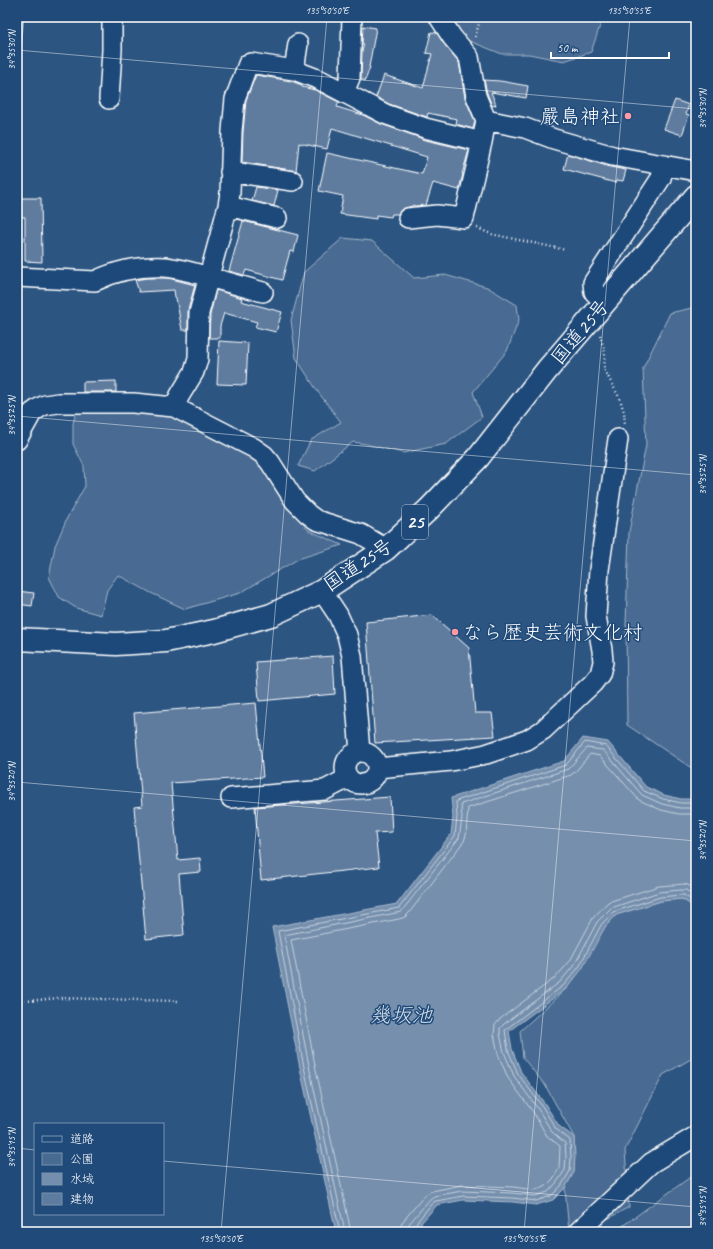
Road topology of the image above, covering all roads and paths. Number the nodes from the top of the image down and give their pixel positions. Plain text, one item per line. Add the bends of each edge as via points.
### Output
1 (112, 17) edge
2 (352, 17) edge
3 (439, 17) edge
4 (298, 44) dead end
5 (294, 70) junction
6 (344, 92) junction
7 (109, 99) dead end
8 (486, 120) junction
9 (482, 142) junction
10 (664, 165) junction
11 (696, 171) edge
12 (230, 172) junction
13 (293, 181) dead end
14 (696, 196) edge
15 (228, 206) junction
16 (276, 218) dead end
17 (408, 218) dead end
18 (464, 218) junction
19 (566, 250) dead end
20 (17, 277) edge
21 (209, 277) junction
22 (263, 292) dead end
23 (605, 303) junction
24 (591, 319) junction
25 (174, 407) junction
26 (618, 439) joint
27 (17, 440) edge
28 (386, 549) junction
29 (322, 591) junction
30 (17, 639) edge
31 (360, 752) junction
32 (377, 768) junction
33 (348, 778) junction
34 (231, 798) dead end
35 (180, 1001) dead end
36 (17, 1002) edge
37 (696, 1136) edge
38 (578, 1232) edge

1 - 7 street
2 - 6 street via 350,78
3 - 8 street via 468,57 476,96
4 - 5 street
5 - 6 street
5 - 12 street via 248,64 235,99
6 - 9 street via 385,114 426,128
8 - 9 street
8 - 10 street via 525,128 613,156
9 - 18 street
10 - 11 street
10 - 23 street via 661,178 593,283 594,292
12 - 13 street
12 - 15 street
14 - 23 highway, 国道25号 / 25
15 - 16 street
15 - 21 street
17 - 18 street via 437,215
18 - 19 path via 490,234
20 - 21 street via 94,281 126,270 165,267
21 - 22 street
21 - 25 street via 199,313 198,359 194,372
23 - 24 highway, 国道25号 / 25
24 - 26 path via 600,335 605,352 604,369 624,412 625,439
24 - 28 highway, 国道25号 / 25 via 478,458
25 - 27 street via 133,403 45,405 32,413
25 - 28 street via 264,455 295,501 316,520 361,534
26 - 32 street via 599,570 596,616 603,662 600,674 543,730 527,740 486,754 451,761
28 - 29 highway, 国道25号 / 25
29 - 30 highway, 国道25号 / 25 via 271,615 166,641 116,644
29 - 31 street via 338,615 347,635 352,656
31 - 32 street via 374,758
31 - 33 street via 351,755 345,763
32 - 33 street via 374,778 366,783 356,783
33 - 34 street via 326,790
35 - 36 path via 58,998
37 - 38 street via 651,1163

